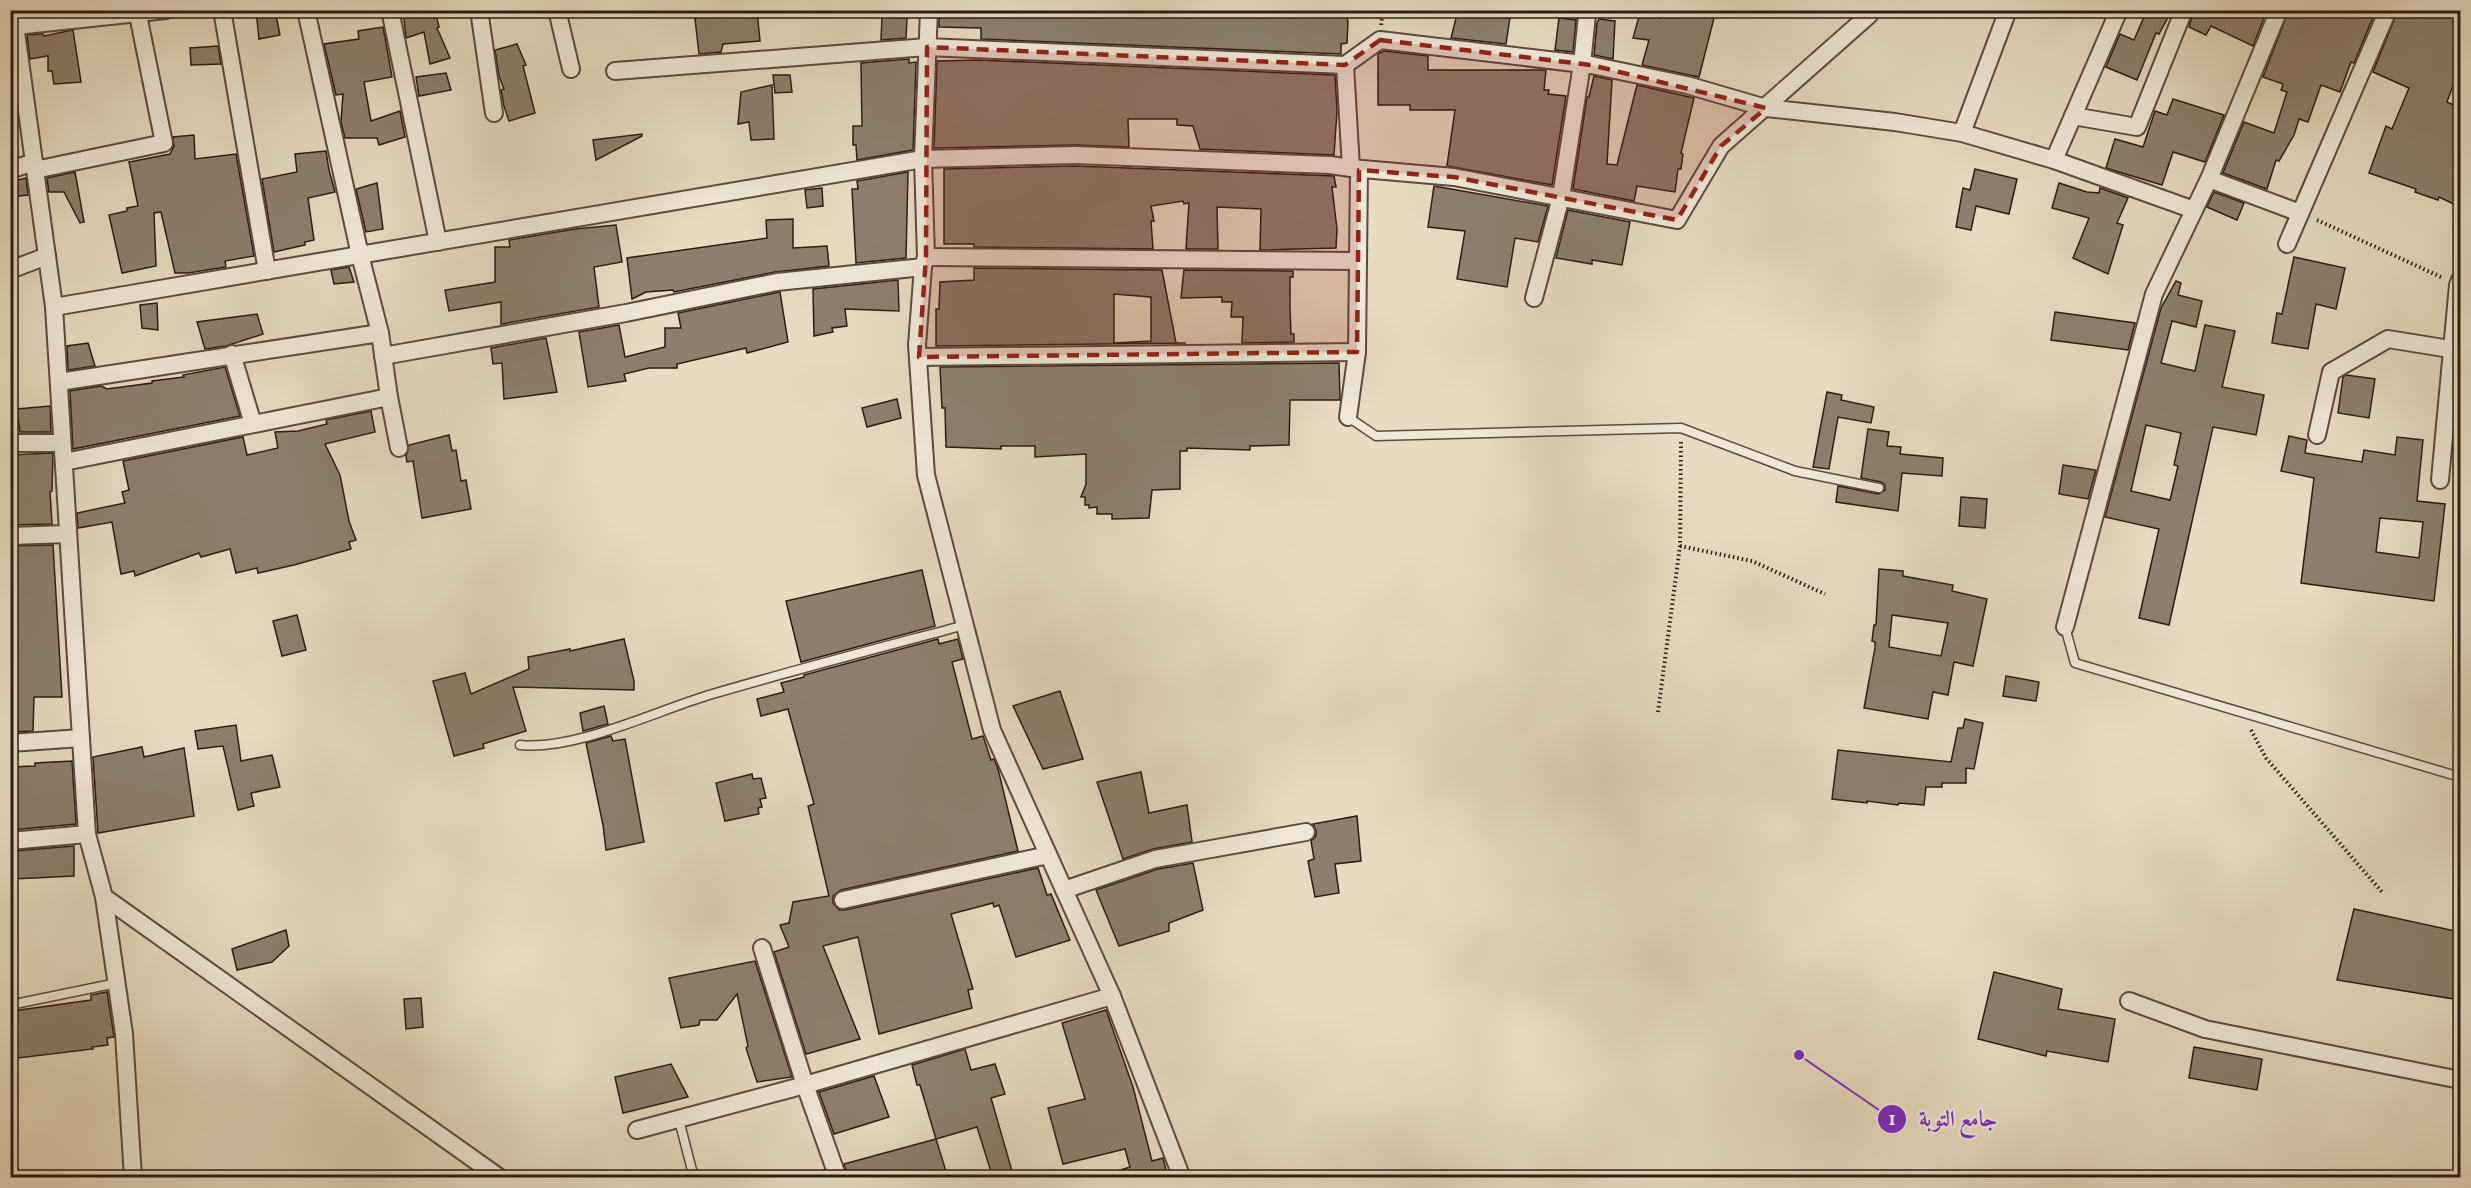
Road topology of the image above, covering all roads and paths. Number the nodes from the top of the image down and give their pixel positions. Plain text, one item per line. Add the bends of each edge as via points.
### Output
1 (166, 10) edge
2 (222, 10) edge
3 (306, 10) edge
4 (390, 10) edge
5 (479, 10) edge
6 (557, 10) edge
7 (928, 10) edge
8 (1581, 10) edge
9 (1871, 10) edge
10 (2008, 10) edge
11 (2119, 10) edge
12 (2184, 10) edge
13 (2279, 10) edge
14 (2388, 10) edge
15 (137, 12) edge
16 (14, 18) edge
17 (14, 44) edge
18 (927, 47) junction
19 (1582, 64) junction
20 (1345, 66) junction
21 (571, 69) dead end
22 (615, 71) dead end
23 (1766, 108) junction
24 (494, 114) dead end
25 (2073, 116) junction
26 (1962, 133) junction
27 (923, 159) junction
28 (2054, 160) junction
29 (34, 166) junction
30 (1355, 169) junction
31 (10, 170) edge
32 (2209, 179) junction
33 (1561, 197) junction
34 (2194, 210) junction
35 (2300, 213) junction
36 (438, 242) junction
37 (2287, 244) dead end
38 (360, 255) junction
39 (47, 256) junction
40 (1357, 261) junction
41 (925, 262) junction
42 (10, 270) edge
43 (267, 271) junction
44 (2459, 282) edge
45 (1534, 298) dead end
46 (54, 307) junction
47 (380, 333) junction
48 (2450, 349) junction
49 (1357, 352) junction
50 (232, 354) junction
51 (382, 356) junction
52 (918, 357) junction
53 (59, 382) junction
54 (389, 397) junction
55 (1348, 417) joint
56 (253, 424) junction
57 (1681, 428) junction
58 (2317, 435) dead end
59 (10, 443) edge
60 (62, 443) junction
61 (399, 448) dead end
62 (64, 462) junction
63 (2440, 480) dead end
64 (1879, 488) dead end
65 (68, 534) junction
66 (10, 536) edge
67 (1680, 546) junction
68 (1825, 594) dead end
69 (965, 625) junction
70 (2065, 627) joint
71 (1658, 712) dead end
72 (2242, 714) junction
73 (81, 738) junction
74 (10, 743) edge
75 (520, 745) dead end
76 (2460, 777) edge
77 (1306, 832) dead end
78 (87, 834) junction
79 (10, 841) edge
80 (1048, 855) junction
81 (1064, 890) junction
82 (2382, 892) dead end
83 (104, 897) junction
84 (843, 900) dead end
85 (762, 948) dead end
86 (117, 984) junction
87 (1112, 996) junction
88 (2129, 1001) dead end
89 (10, 1005) edge
90 (2460, 1080) edge
91 (805, 1085) junction
92 (679, 1119) junction
93 (637, 1130) dead end
94 (133, 1178) edge
95 (500, 1178) edge
96 (694, 1178) edge
97 (838, 1178) edge
98 (1182, 1178) edge

1 - 15 street
2 - 43 street
3 - 38 street
4 - 36 street
5 - 24 street
6 - 21 street
7 - 18 street
8 - 19 street via 1587,15
9 - 23 street
10 - 26 street
11 - 25 street
12 - 25 street via 2137,127
13 - 32 street
14 - 35 street
15 - 16 street
15 - 29 street via 164,143
16 - 17 street
17 - 29 street
18 - 20 street
18 - 22 street
18 - 27 street
19 - 20 street via 1380,40
19 - 23 street via 1687,85
19 - 33 street
20 - 30 street
23 - 26 street
23 - 33 street via 1721,146 1677,220
25 - 28 street
26 - 28 street
27 - 30 street via 1075,155
27 - 36 street
27 - 41 street
28 - 34 street
29 - 31 street
29 - 39 street
30 - 33 street via 1454,177
30 - 40 street
32 - 34 street
32 - 35 street
33 - 45 street
34 - 70 street via 2154,294
35 - 37 street
35 - 44 path
36 - 38 street
38 - 43 street
38 - 47 street
39 - 42 street
39 - 46 street
40 - 41 street
40 - 49 street
41 - 51 street via 777,282
41 - 52 street
43 - 46 street
44 - 48 street
46 - 53 street
47 - 50 street
47 - 51 street
48 - 58 street via 2388,339 2331,372
48 - 63 street
49 - 52 street
49 - 55 street
50 - 53 street
50 - 56 street
51 - 54 street
52 - 69 street via 926,475
53 - 60 street
54 - 56 street
54 - 61 street
55 - 57 lane via 1376,436
56 - 62 street
57 - 64 lane via 1795,471
57 - 67 path
59 - 60 street
60 - 62 street
62 - 65 street
65 - 66 street
65 - 73 street
67 - 68 path via 1752,561
67 - 71 path
69 - 75 lane via 707,696 607,729 540,747
69 - 80 street via 992,730
70 - 72 lane via 2075,663
72 - 76 lane
72 - 82 path via 2266,758
73 - 74 street
73 - 78 street
77 - 81 street via 1155,859
78 - 79 street
78 - 83 street
80 - 81 street
80 - 84 street
81 - 87 street
83 - 86 street
83 - 95 street
85 - 91 street
86 - 89 lane
86 - 94 street
87 - 91 street
87 - 98 street
88 - 90 street via 2205,1029
91 - 92 street
91 - 97 street
92 - 93 street
92 - 96 lane

